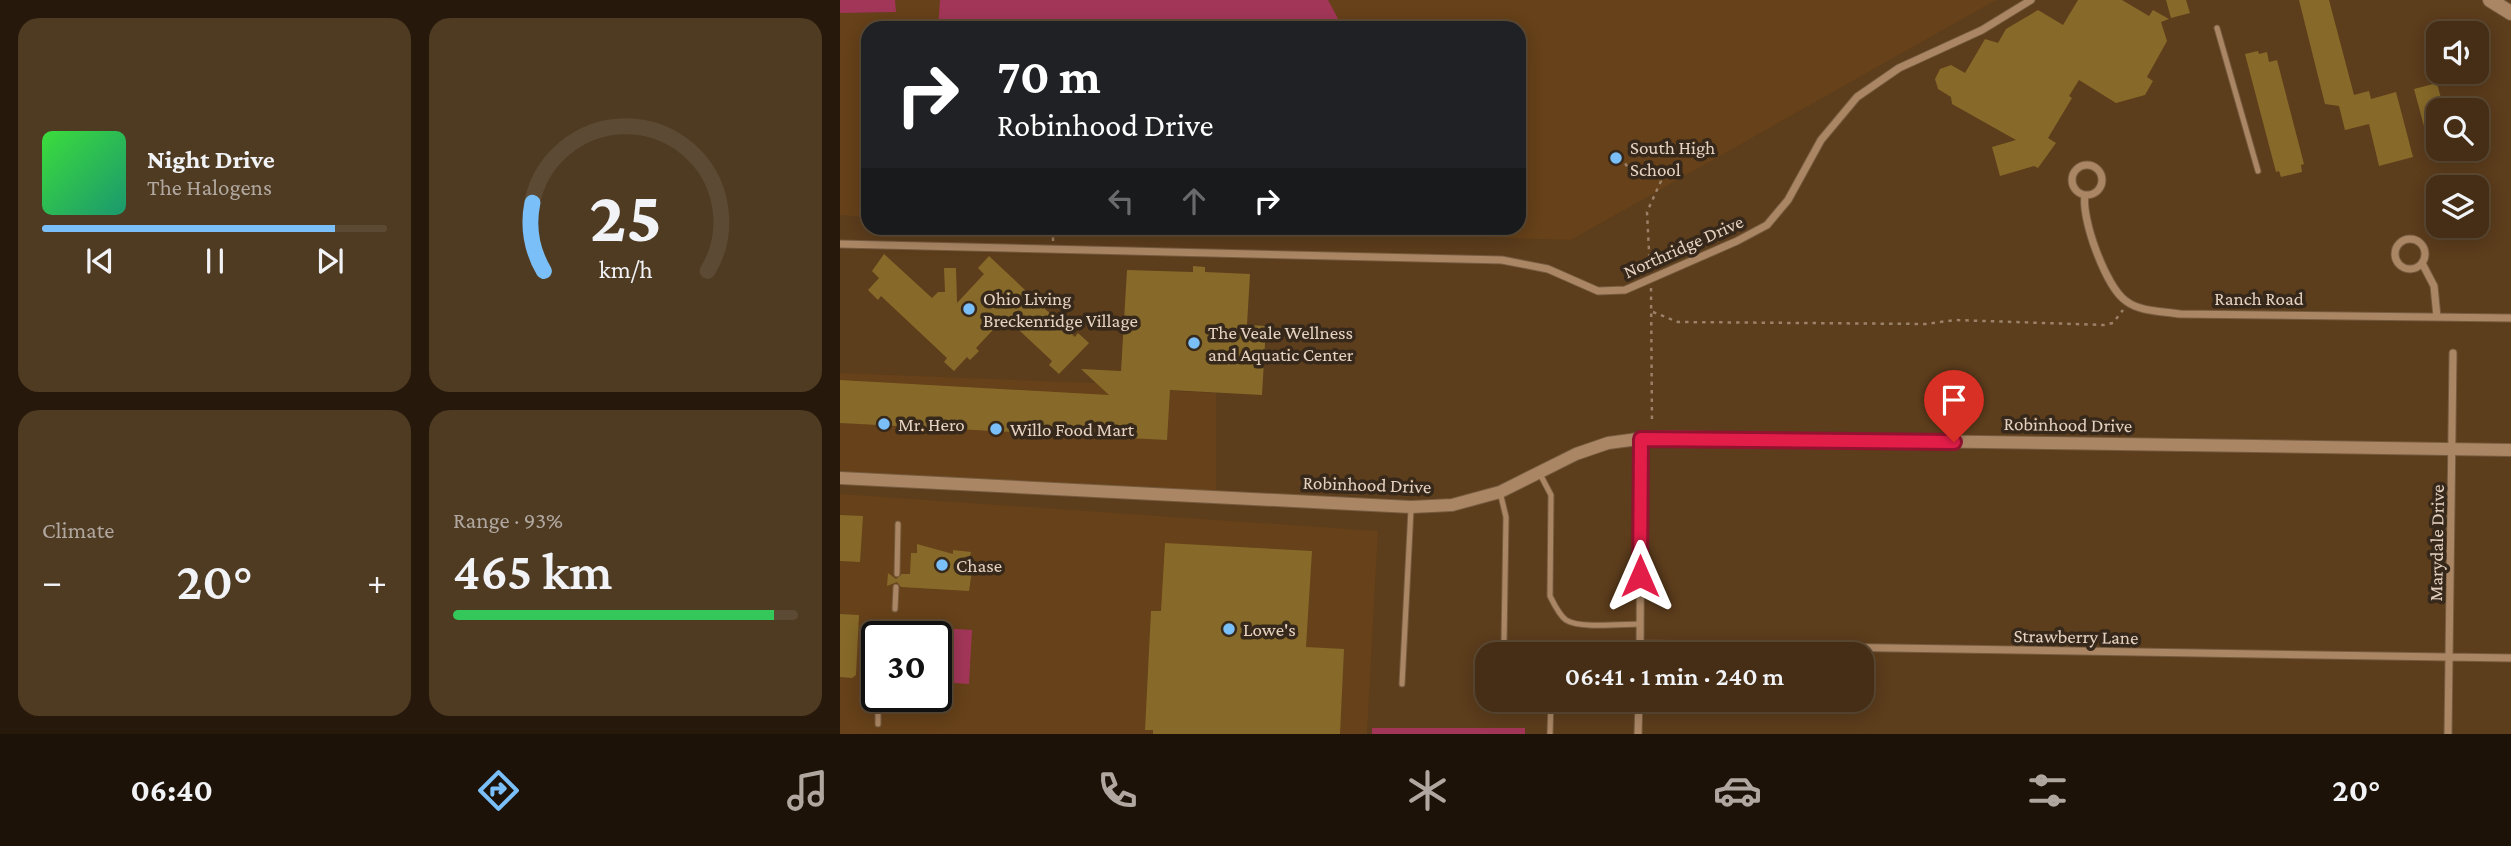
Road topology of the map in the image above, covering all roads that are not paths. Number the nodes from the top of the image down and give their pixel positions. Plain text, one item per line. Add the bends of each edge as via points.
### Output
1 (2031, 0) edge
2 (2490, 0) edge
3 (2511, 13) edge
4 (2217, 28) dead end
5 (2258, 171) dead end
6 (2085, 195) junction
7 (840, 244) edge
8 (2422, 263) junction
9 (2437, 317) junction
10 (2511, 318) edge
11 (2453, 353) dead end
12 (1641, 439) junction
13 (2454, 449) junction
14 (2511, 450) edge
15 (1540, 474) junction
16 (840, 478) edge
17 (1500, 492) junction
18 (1411, 507) junction
19 (898, 524) dead end
20 (897, 574) dead end
21 (896, 587) dead end
22 (895, 609) dead end
23 (1640, 624) junction
24 (1504, 642) dead end
25 (1640, 642) edge
26 (1874, 648) edge
27 (2449, 657) junction
28 (2511, 658) edge
29 (1402, 684) dead end
30 (878, 712) edge
31 (1551, 712) edge
32 (1639, 712) edge
33 (878, 724) dead end
34 (1550, 734) edge
35 (1638, 734) edge
36 (2448, 734) edge

1 - 7 street, Northridge Drive via 1982,30 1899,68 1857,97 1821,140 1788,200 1767,225 1625,290 1598,291 1548,269 1502,260
2 - 3 main road
4 - 5 lane
6 - 6 street via 2096,192 2102,183 2099,172 2089,166 2078,169 2072,178 2075,189
6 - 9 street, Ranch Road via 2089,229 2110,281 2127,302 2139,308 2180,314
8 - 8 street via 2425,251 2419,242 2408,239 2398,244 2395,256 2401,266 2412,269
8 - 9 street via 2434,286
9 - 10 street, Ranch Road
11 - 13 street, Marydale Drive
12 - 13 street, Robinhood Drive
12 - 15 street, Robinhood Drive via 1608,443 1576,454
12 - 23 street
13 - 14 street, Robinhood Drive
13 - 27 street, Marydale Drive
15 - 17 street, Robinhood Drive
15 - 23 lane via 1550,495 1550,596 1557,609 1566,620 1578,624
16 - 18 street, Robinhood Drive
17 - 18 street, Robinhood Drive via 1452,505
17 - 24 lane via 1506,517
18 - 29 lane
19 - 20 lane
21 - 22 lane
23 - 25 street
26 - 27 street, Strawberry Lane
27 - 28 street, Strawberry Lane
27 - 36 street, Marydale Drive
30 - 33 lane
31 - 34 lane
32 - 35 street

